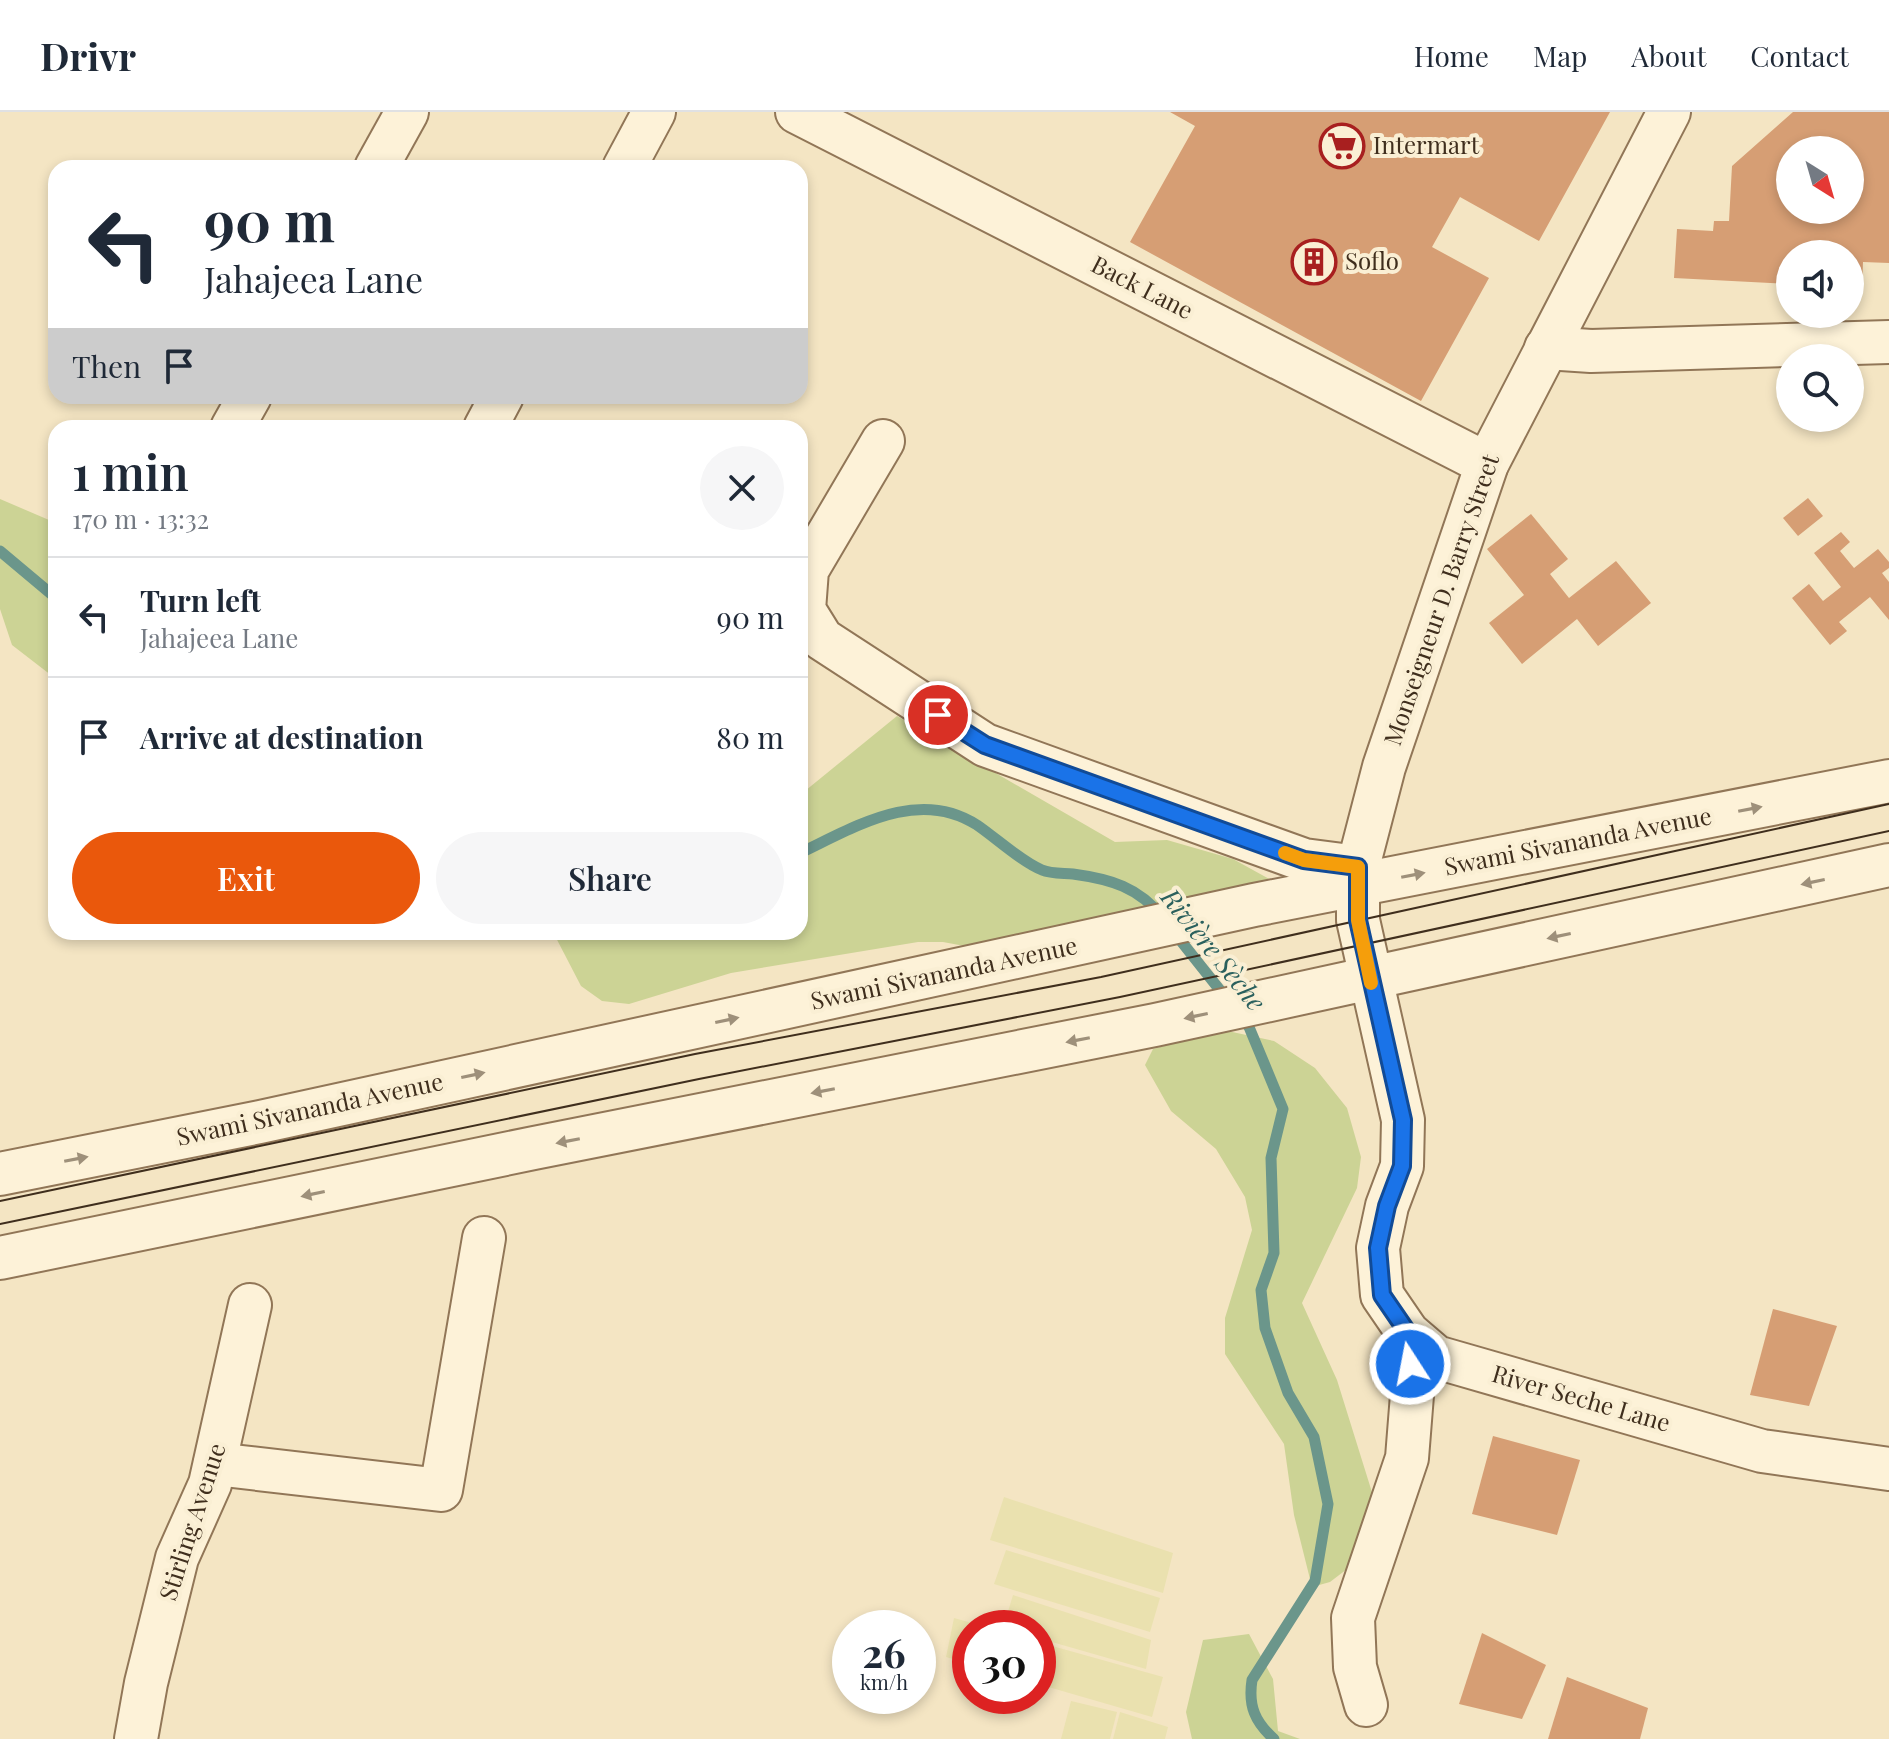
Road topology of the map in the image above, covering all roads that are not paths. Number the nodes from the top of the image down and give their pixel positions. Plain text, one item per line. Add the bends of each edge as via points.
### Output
1 (407, 112) edge
2 (654, 112) edge
3 (797, 112) edge
4 (1669, 112) edge
5 (380, 160) edge
6 (628, 160) edge
7 (1889, 342) edge
8 (1546, 348) junction
9 (883, 441) dead end
10 (1487, 464) junction
11 (808, 568) edge
12 (808, 616) edge
13 (1889, 781) edge
14 (1889, 865) edge
15 (1357, 876) junction
16 (1370, 979) junction
17 (0, 1174) edge
18 (484, 1238) dead end
19 (0, 1258) edge
20 (250, 1305) dead end
21 (1408, 1333) junction
22 (215, 1464) junction
23 (1889, 1469) edge
24 (1366, 1705) dead end
25 (136, 1739) edge

1 - 5 street
2 - 6 street
3 - 10 street, Back Lane
4 - 8 street, Monseigneur D. Barry Street
7 - 8 street
8 - 10 street, Monseigneur D. Barry Street
9 - 11 street
10 - 15 street, Monseigneur D. Barry Street via 1384,767
12 - 15 street via 822,639 985,745
15 -> 13 street, Swami Sivananda Avenue
14 -> 16 street
15 - 16 street, River Seche Lane via 1358,920
17 -> 15 street, Swami Sivananda Avenue via 1078,945
16 -> 19 street
16 - 21 street, River Seche Lane via 1403,1120 1402,1166 1378,1248 1382,1295
18 - 22 street via 441,1490
20 - 22 street, Stirling Avenue
21 - 23 street, River Seche Lane via 1436,1357 1762,1451
21 - 24 street via 1412,1395 1407,1458 1353,1618 1355,1667
22 - 25 street, Stirling Avenue via 177,1558

